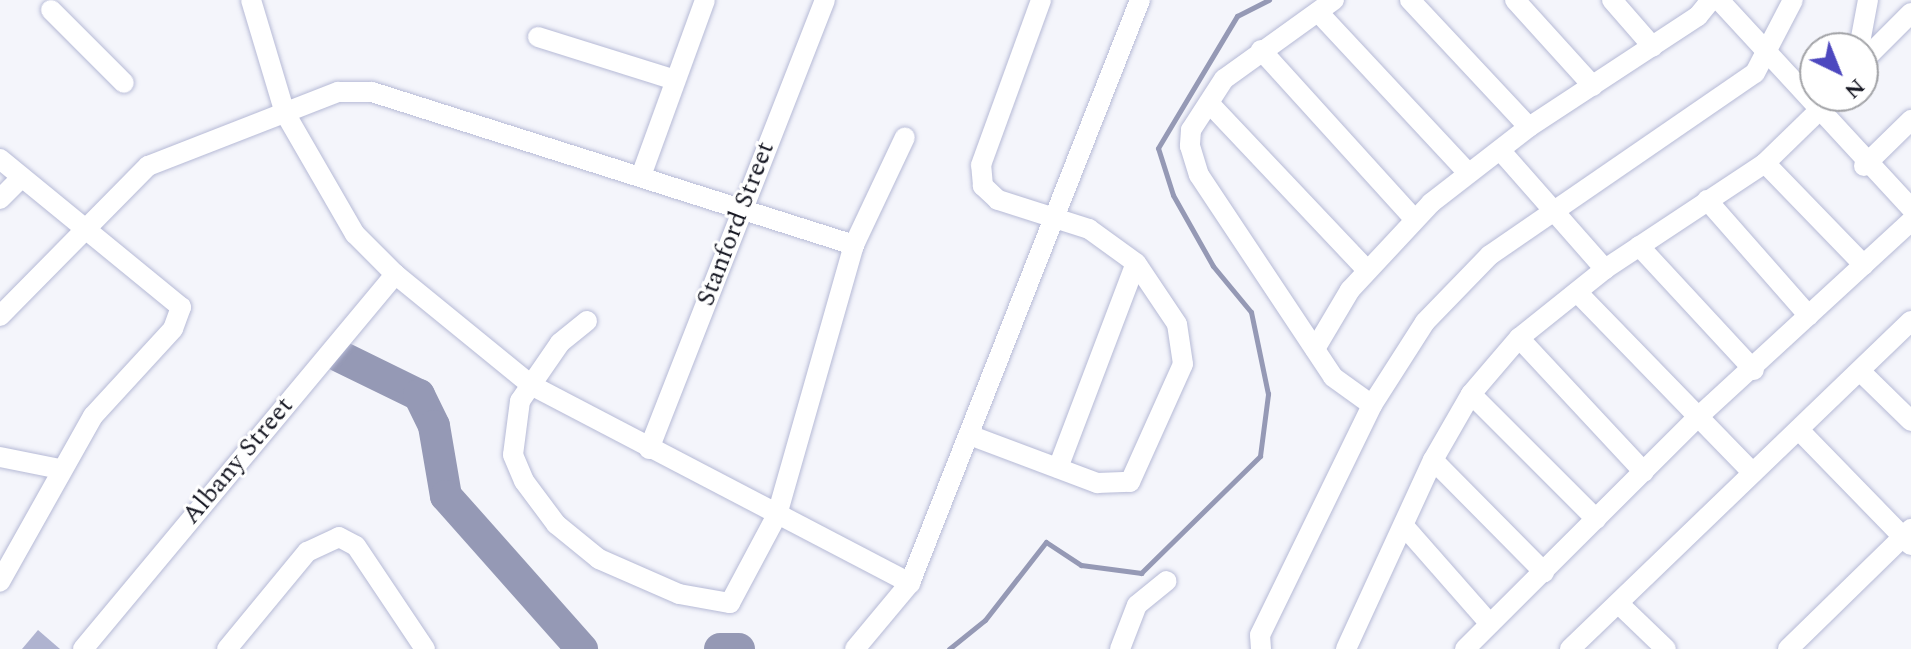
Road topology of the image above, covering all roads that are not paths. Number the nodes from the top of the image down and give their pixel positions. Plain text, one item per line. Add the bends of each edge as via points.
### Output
1 (251, 0) edge
2 (705, 0) edge
3 (825, 0) edge
4 (1041, 0) edge
5 (1140, 0) edge
6 (1410, 0) edge
7 (1515, 0) edge
8 (1612, 0) edge
9 (1711, 0) edge
10 (1719, 0) edge
11 (1793, 0) edge
12 (1868, 0) edge
13 (47, 3) edge
14 (1326, 6) edge
15 (1911, 13) edge
16 (1862, 32) edge
17 (538, 37) dead end
18 (1879, 45) edge
19 (1653, 47) junction
20 (1261, 50) junction
21 (1769, 54) junction
22 (672, 79) junction
23 (124, 83) dead end
24 (1593, 86) junction
25 (1209, 103) junction
26 (1823, 112) edge
27 (285, 113) junction
28 (1821, 115) junction
29 (1911, 120) edge
30 (1529, 127) junction
31 (905, 137) dead end
32 (1500, 150) junction
33 (0, 159) edge
34 (1765, 163) junction
35 (1864, 166) junction
36 (1468, 173) junction
37 (641, 176) junction
38 (21, 178) junction
39 (0, 199) edge
40 (1707, 200) junction
41 (742, 208) junction
42 (1911, 208) edge
43 (1555, 210) junction
44 (1059, 216) junction
45 (1414, 219) junction
46 (1911, 221) edge
47 (81, 231) junction
48 (854, 245) junction
49 (1639, 246) junction
50 (1136, 263) junction
51 (1864, 265) junction
52 (1605, 269) junction
53 (1367, 270) junction
54 (395, 274) junction
55 (1577, 292) junction
56 (0, 316) edge
57 (1809, 316) junction
58 (587, 321) dead end
59 (1911, 321) edge
60 (1519, 338) junction
61 (1315, 349) junction
62 (1754, 370) junction
63 (1861, 372) junction
64 (531, 385) junction
65 (1471, 394) junction
66 (1372, 405) junction
67 (1698, 417) junction
68 (1911, 421) edge
69 (1800, 431) junction
70 (972, 436) junction
71 (649, 449) junction
72 (0, 457) edge
73 (1433, 460) junction
74 (1058, 468) junction
75 (60, 469) junction
76 (1644, 472) junction
77 (1753, 473) junction
78 (777, 515) junction
79 (1596, 519) junction
80 (1404, 526) junction
81 (1908, 537) edge
82 (1544, 572) junction
83 (1167, 581) dead end
84 (0, 582) edge
85 (910, 583) junction
86 (1619, 604) junction
87 (1490, 624) junction
88 (83, 649) edge
89 (227, 649) edge
90 (425, 649) edge
91 (855, 649) edge
92 (1120, 649) edge
93 (1261, 649) edge
94 (1346, 649) edge
95 (1465, 649) edge
96 (1570, 649) edge
97 (1666, 649) edge
98 (1788, 649) edge

1 - 27 street
2 - 22 street
3 - 41 street, Stanford Street
4 - 44 street via 981,165 983,186 998,200
5 - 44 street
6 - 30 street
7 - 24 street
8 - 19 street
9 - 19 street
10 - 21 street
11 - 21 street
12 - 16 street
13 - 23 street
14 - 20 street
14 - 36 street
15 - 18 street
17 - 22 street
19 - 24 street
20 - 25 street via 1224,79
20 - 45 street
21 - 28 street
21 - 43 street via 1755,73
22 - 37 street
24 - 30 street
25 - 53 street
25 - 61 street via 1191,130 1199,175
26 - 28 street
27 - 37 street via 338,92 372,92
27 - 47 street via 148,166
27 - 54 street via 355,234
28 - 34 street
28 - 35 street
29 - 35 street
30 - 32 street
31 - 48 street
32 - 36 street
32 - 43 street
33 - 38 street
34 - 40 street
34 - 51 street
35 - 42 street
36 - 45 street
37 - 41 street
38 - 39 street
38 - 47 street
40 - 49 street
40 - 57 street
41 - 48 street
41 - 71 street, Stanford Street
43 - 52 street
43 - 66 street via 1490,255 1425,322
44 - 50 street
44 - 70 street
45 - 53 street
46 - 51 street
47 - 56 street
47 - 75 street via 181,307 173,329 93,416
48 - 78 street
49 - 52 street
49 - 62 street
50 - 74 street
50 - 74 street via 1177,324 1183,364 1166,416 1130,482 1097,483
51 - 57 street
52 - 55 street
53 - 61 street
54 - 64 street
54 - 88 street, Albany Street
55 - 60 street
55 - 67 street
57 - 62 street
58 - 64 street via 560,343
59 - 63 street
60 - 65 street
60 - 76 street
61 - 66 street via 1347,393
62 - 67 street
63 - 68 street
63 - 69 street
64 - 71 street
64 - 78 street via 514,418 513,455 556,524 599,559 723,607
65 - 73 street
65 - 79 street
66 - 93 street via 1260,635
67 - 76 street
67 - 77 street
69 - 77 street
69 - 81 street
70 - 74 street
70 - 85 street
71 - 78 street
72 - 75 street
73 - 80 street
73 - 82 street
75 - 84 street
76 - 79 street
77 - 86 street
78 - 85 street
79 - 82 street
80 - 87 street
80 - 94 street
81 - 98 street
82 - 87 street
83 - 92 street via 1137,605
85 - 91 street
86 - 96 street
86 - 97 street
87 - 95 street
89 - 90 street via 307,552 339,537 356,546

